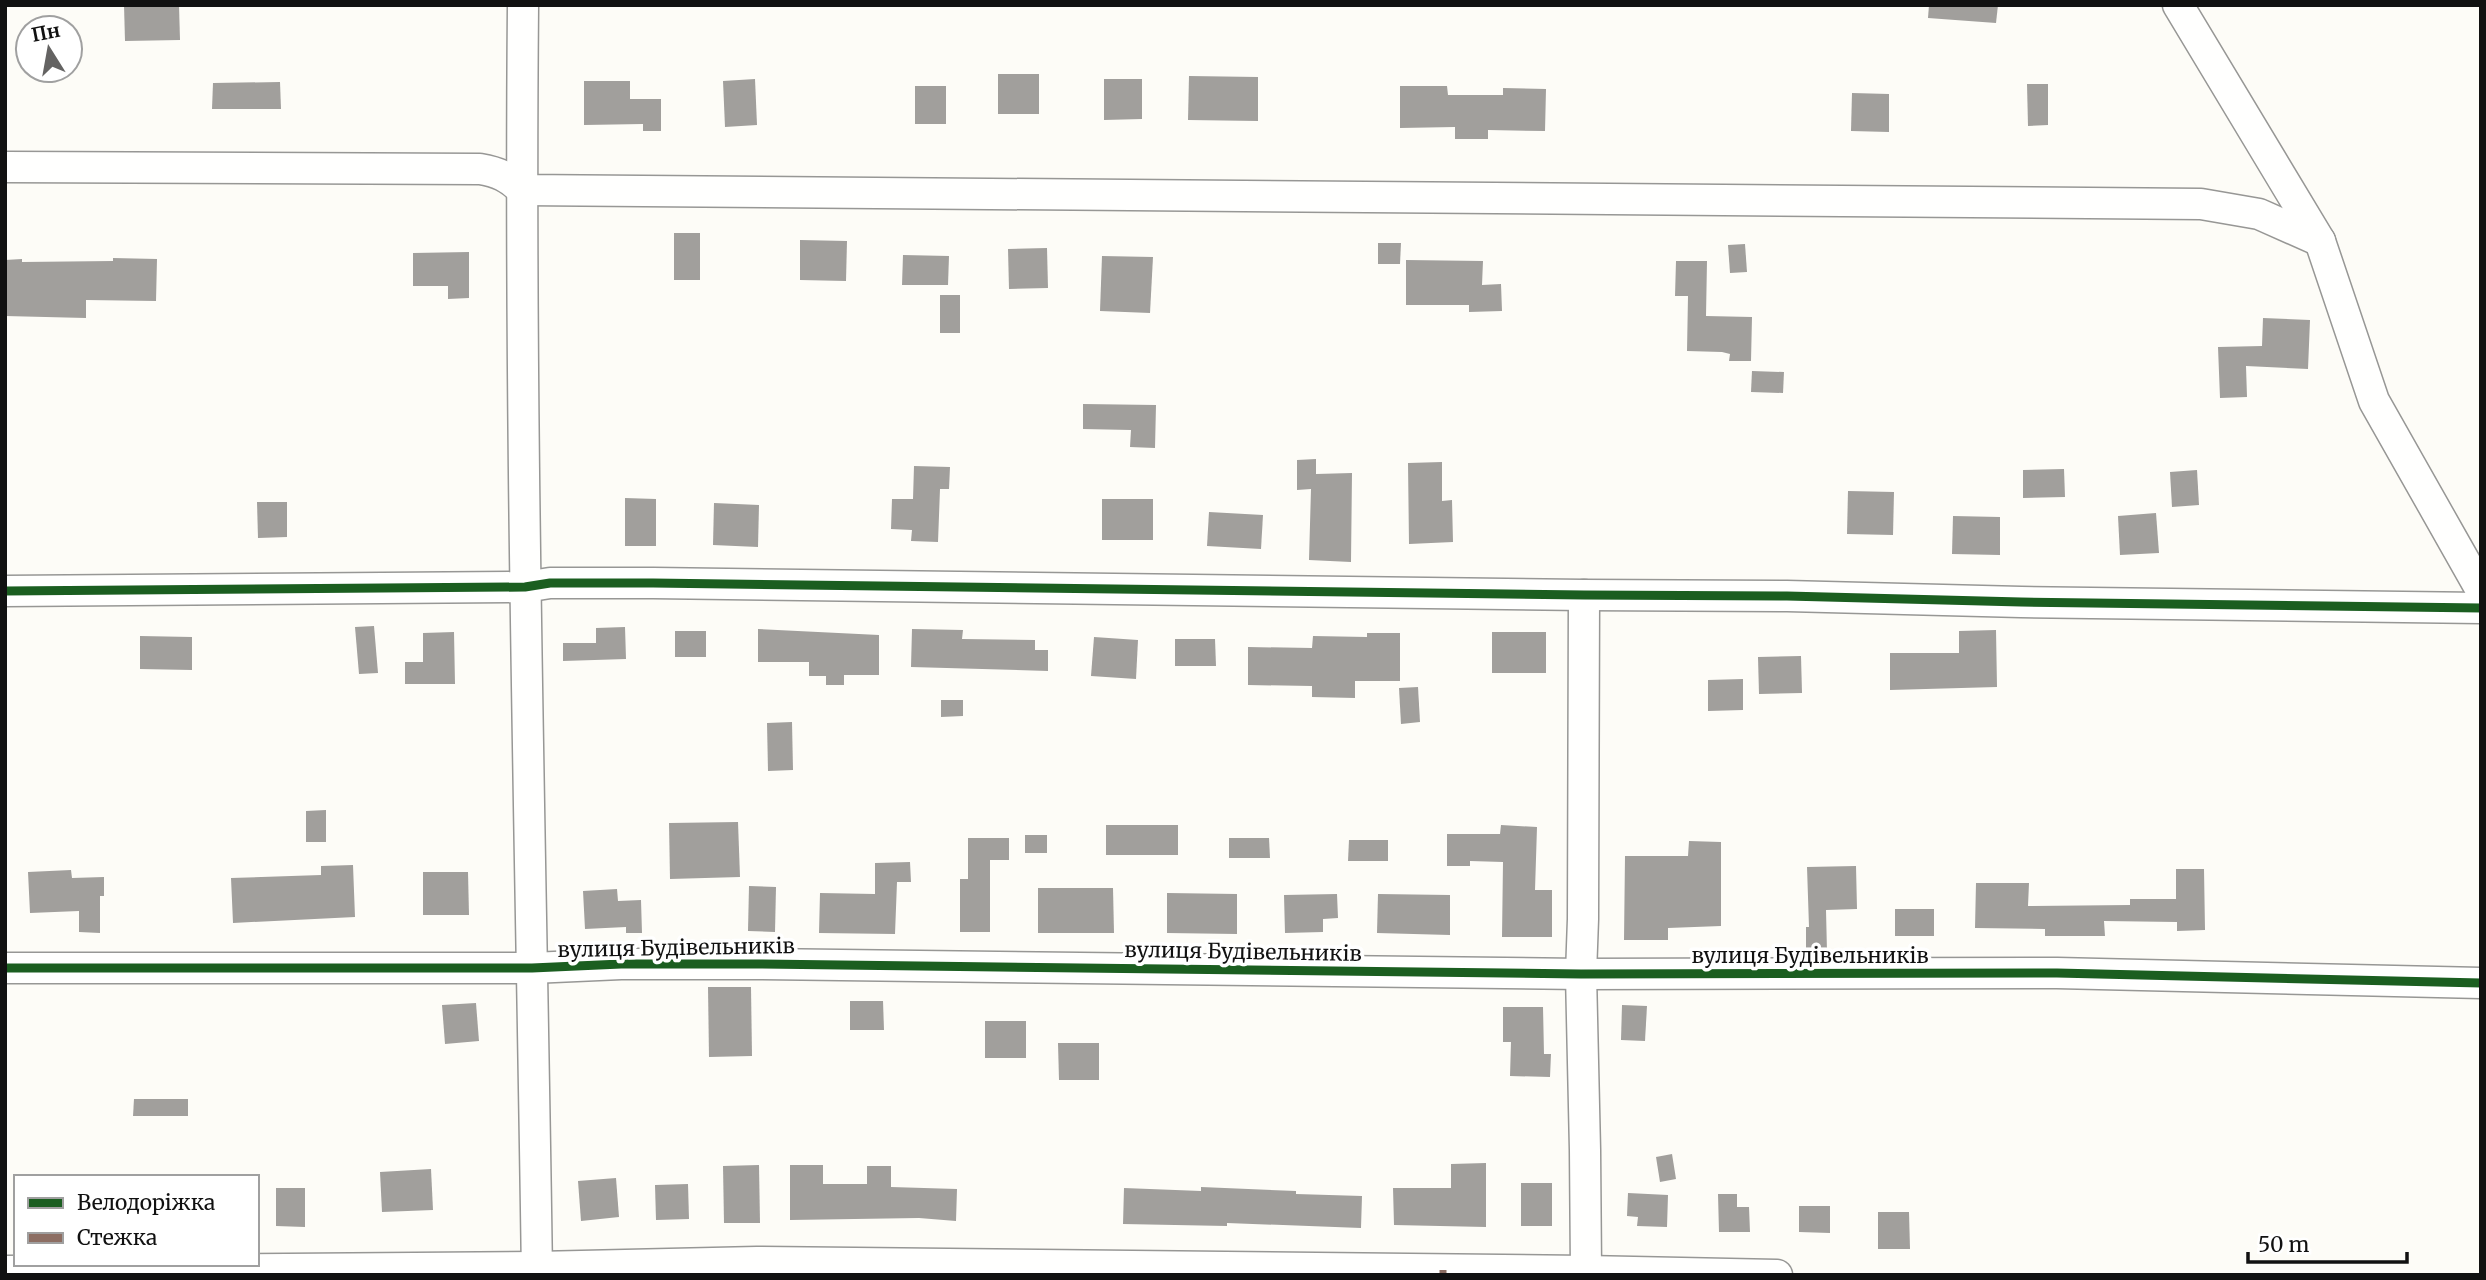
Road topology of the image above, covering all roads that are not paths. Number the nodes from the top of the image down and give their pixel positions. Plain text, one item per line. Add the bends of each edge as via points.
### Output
1 (523, 5) edge
2 (2178, 5) edge
3 (5, 167) edge
4 (522, 190) junction
5 (2319, 241) junction
6 (525, 587) junction
7 (2481, 590) edge
8 (5, 591) edge
9 (1584, 595) junction
10 (2481, 608) edge
11 (5, 968) edge
12 (532, 968) junction
13 (1581, 974) junction
14 (2481, 983) edge
15 (1586, 1270) junction
16 (5, 1271) edge
17 (537, 1271) edge
18 (1777, 1275) edge

1 - 4 street
2 - 5 street
3 - 4 street via 480,169 509,178
4 - 5 street via 2201,204 2259,214
4 - 6 street
5 - 7 street via 2374,401
6 - 8 street
6 - 9 street via 653,583
6 - 12 street
9 - 10 street
9 - 13 street
11 - 12 street, вулиця Будівельників
12 - 13 street, вулиця Будівельників via 754,964
12 - 17 street
13 - 14 street, вулиця Будівельників via 2057,973
13 - 15 street
15 - 17 street via 757,1262
15 - 18 street
16 - 17 street

